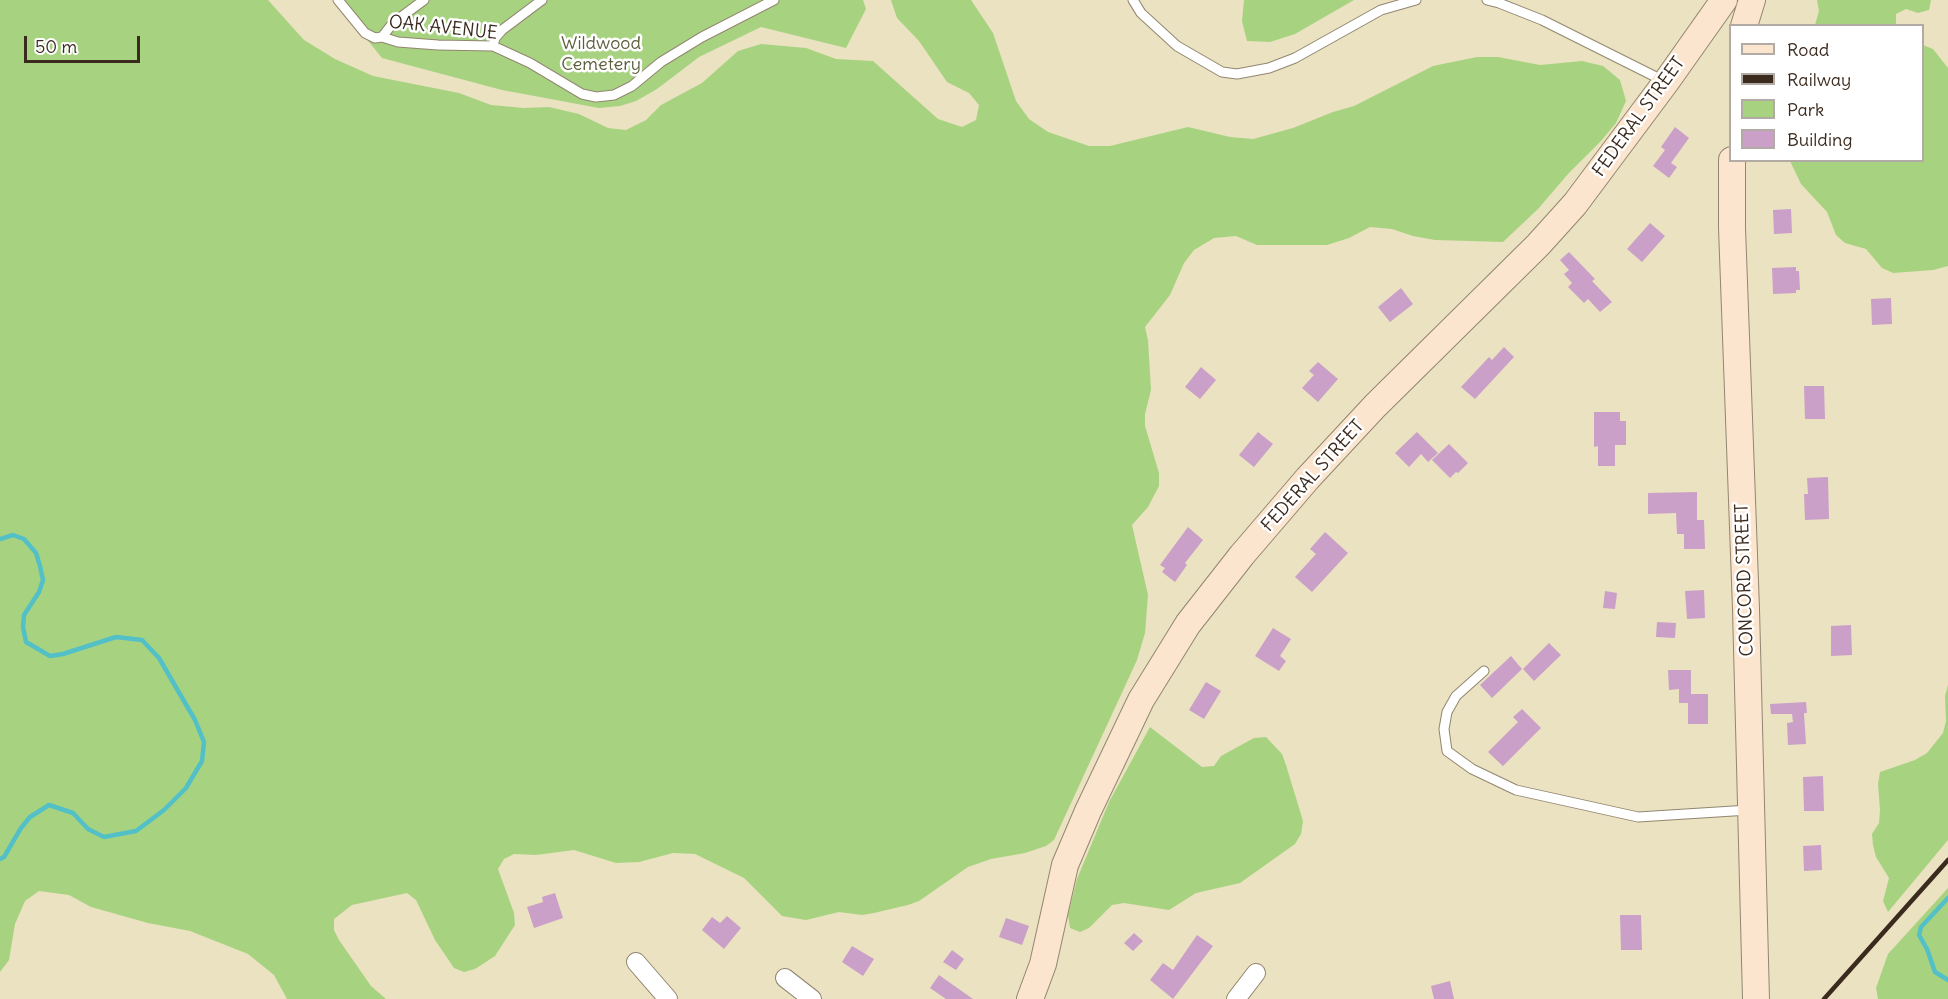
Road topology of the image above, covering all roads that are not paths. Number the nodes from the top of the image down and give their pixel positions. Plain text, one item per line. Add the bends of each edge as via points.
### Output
1 (338, 0) edge
2 (424, 0) edge
3 (542, 0) edge
4 (774, 0) edge
5 (1133, 0) edge
6 (1416, 0) edge
7 (1487, 0) edge
8 (1724, 0) edge
9 (1752, 0) edge
10 (1745, 24) edge
11 (1719, 26) edge
12 (382, 37) junction
13 (493, 46) junction
14 (1666, 82) junction
15 (1732, 162) edge
16 (1484, 671) dead end
17 (1750, 810) junction
18 (636, 962) dead end
19 (1256, 973) dead end
20 (785, 978) dead end
21 (668, 999) edge
22 (812, 999) edge
23 (1030, 999) edge
24 (1236, 999) edge
25 (1756, 999) edge

1 - 12 lane, OAK AVENUE via 365,33
2 - 12 lane via 393,23
3 - 13 lane via 502,30
4 - 13 lane, OAK AVENUE via 702,36 632,86 596,98
5 - 6 lane via 1141,13 1177,46 1222,72 1237,74 1295,58 1381,10
7 - 14 lane via 1542,20
8 - 11 street, FEDERAL STREET
9 - 10 street
11 - 14 street, FEDERAL STREET
12 - 13 lane, OAK AVENUE
14 - 23 street, FEDERAL STREET via 1575,204 1539,245 1316,470 1188,624 1142,700 1065,865 1046,955
15 - 17 street, CONCORD STREET
16 - 17 lane via 1456,696 1444,729 1447,751 1472,769 1516,790 1638,817
17 - 25 street, CONCORD STREET
18 - 21 street
19 - 24 street
20 - 22 street

